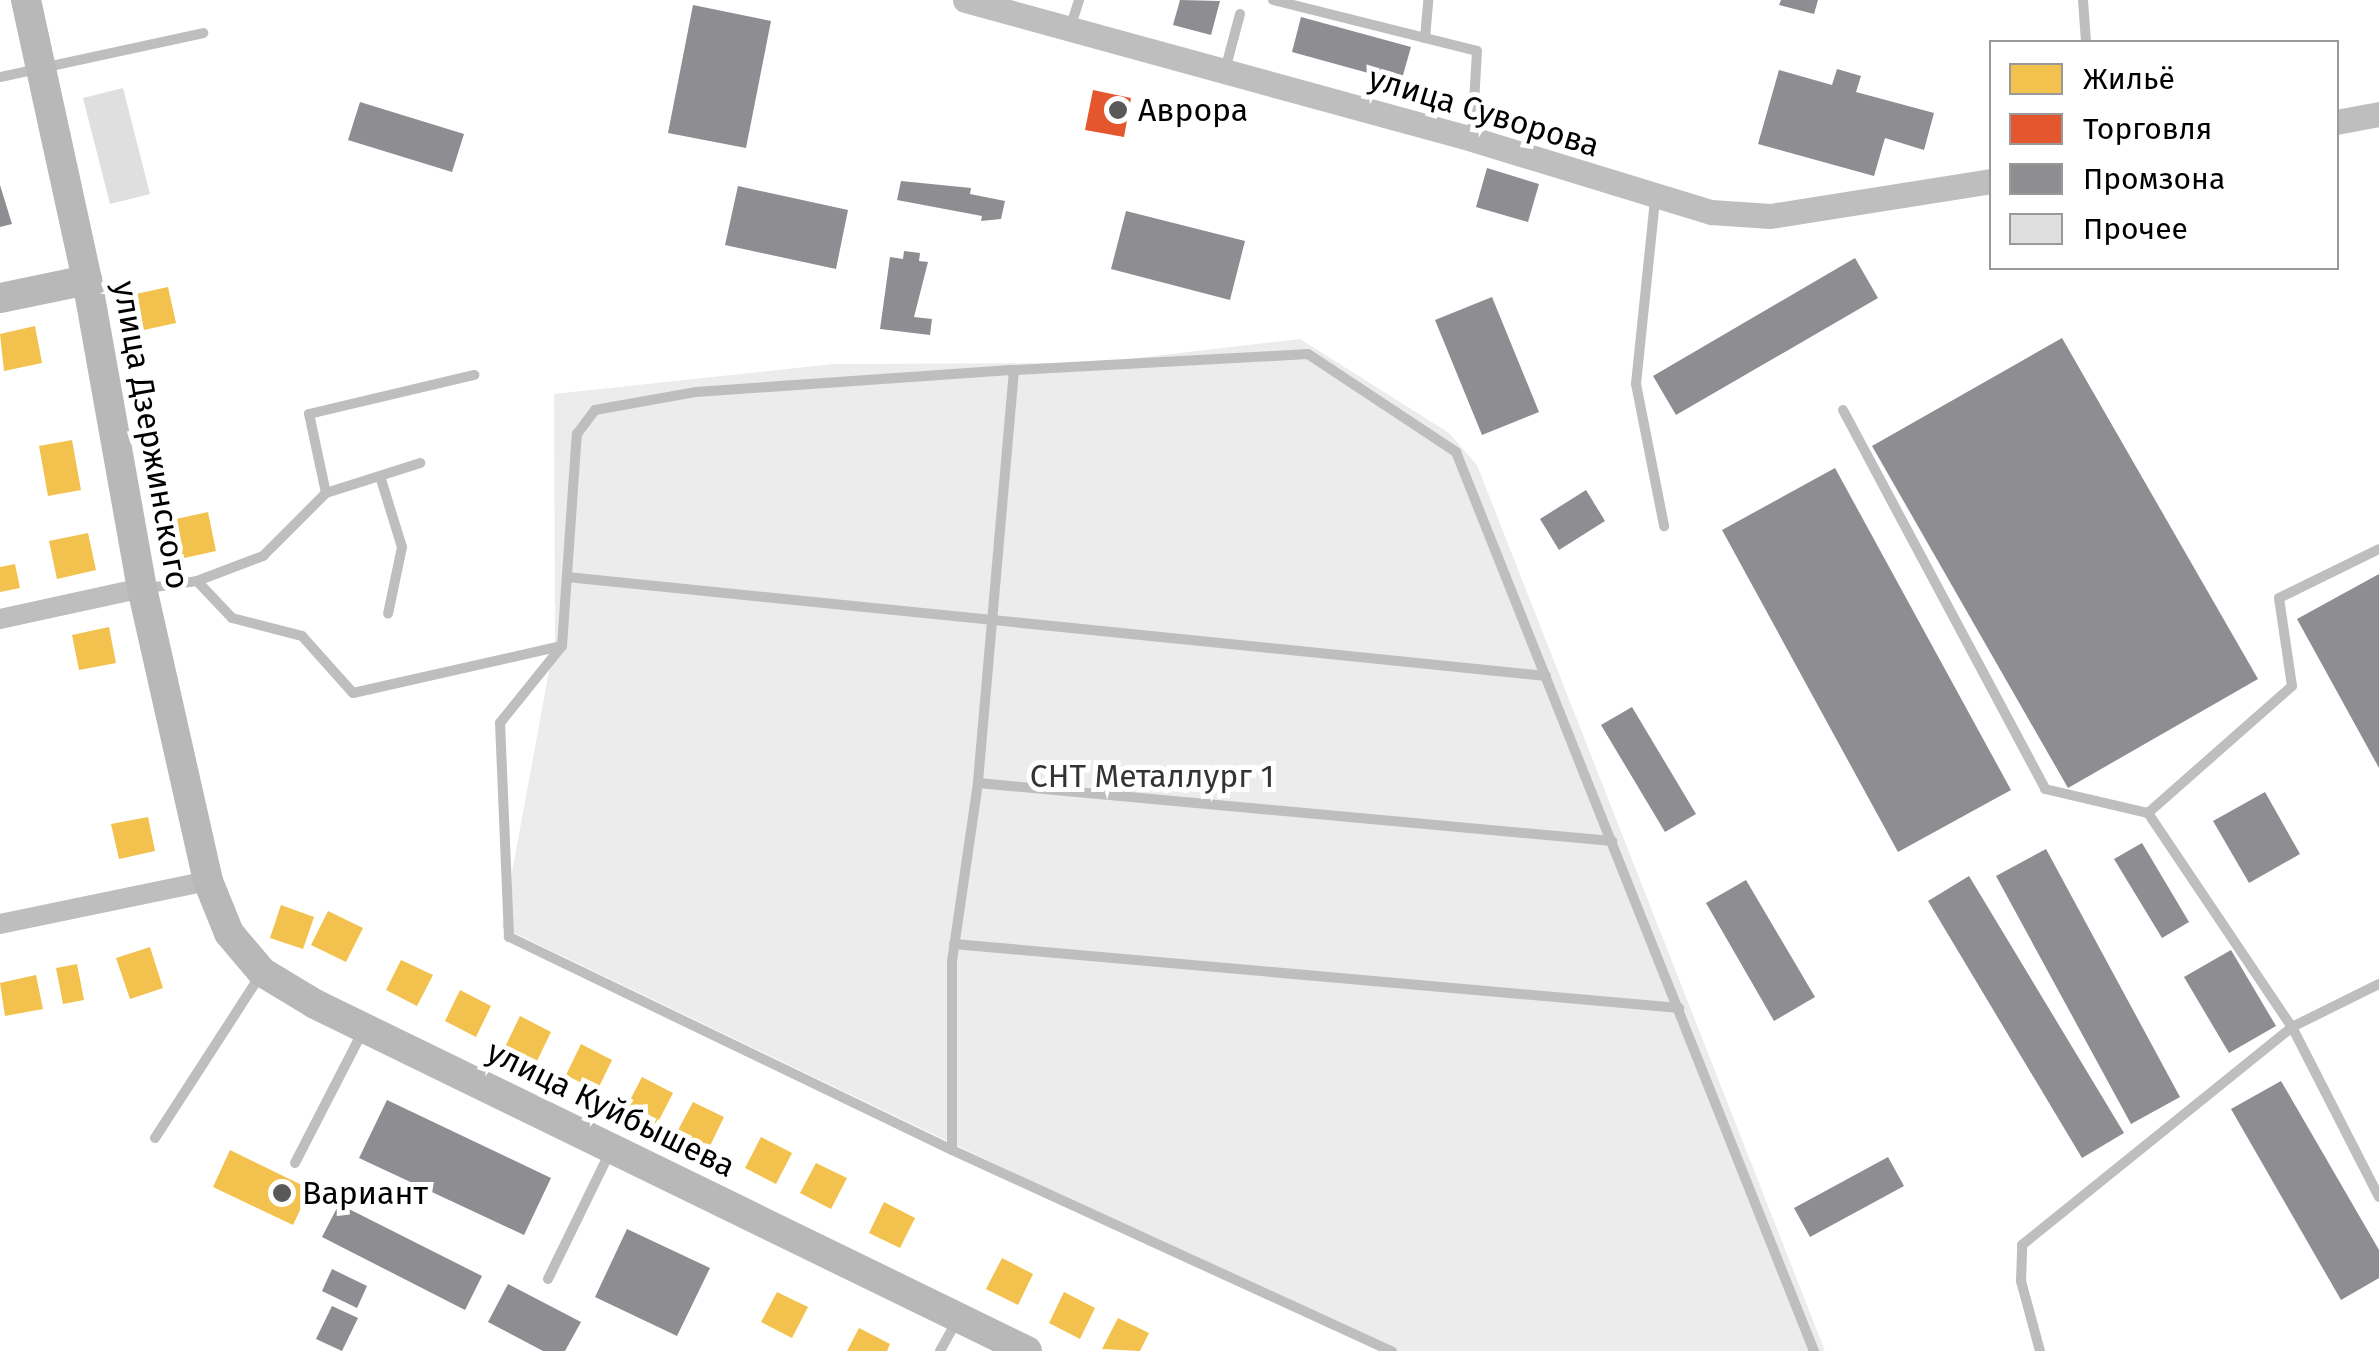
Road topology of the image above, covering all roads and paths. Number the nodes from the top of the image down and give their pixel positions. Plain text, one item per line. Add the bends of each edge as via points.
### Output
1 (26, 0) edge
2 (965, 0) edge
3 (1079, 0) edge
4 (1273, 0) edge
5 (1428, 0) edge
6 (2084, 0) edge
7 (1240, 14) dead end
8 (1070, 30) junction
9 (203, 33) dead end
10 (1424, 38) junction
11 (2086, 40) edge
12 (41, 68) junction
13 (1225, 71) junction
14 (0, 77) edge
15 (2379, 114) edge
16 (2339, 121) edge
17 (1472, 139) junction
18 (1989, 182) edge
19 (1654, 200) junction
20 (88, 280) junction
21 (0, 298) edge
22 (1014, 370) junction
23 (474, 376) dead end
24 (1842, 410) dead end
25 (420, 463) dead end
26 (380, 476) junction
27 (326, 493) junction
28 (1664, 526) dead end
29 (2379, 550) edge
30 (567, 577) junction
31 (197, 581) junction
32 (142, 588) junction
33 (388, 614) dead end
34 (0, 619) edge
35 (992, 622) junction
36 (562, 646) junction
37 (1546, 676) junction
38 (978, 783) junction
39 (2148, 813) junction
40 (1612, 841) junction
41 (208, 881) junction
42 (0, 924) edge
43 (954, 944) junction
44 (262, 972) junction
45 (2379, 984) edge
46 (1679, 1008) junction
47 (364, 1028) junction
48 (2292, 1028) junction
49 (155, 1138) dead end
50 (612, 1148) junction
51 (952, 1150) junction
52 (295, 1163) dead end
53 (2379, 1196) edge
54 (548, 1280) dead end
55 (958, 1316) junction
56 (940, 1351) edge
57 (1027, 1351) edge
58 (1392, 1351) edge
59 (1814, 1351) edge
60 (2040, 1351) edge

1 - 12 main road, улица Дзержинского
2 - 8 street, улица Суворова
3 - 8 lane
4 - 10 lane
5 - 10 lane
6 - 11 lane
7 - 13 lane
8 - 13 street, улица Суворова
9 - 12 lane
10 - 17 lane via 1477,51
12 - 14 lane
12 - 20 main road, улица Дзержинского
13 - 17 street, улица Суворова
15 - 16 street
17 - 19 street, улица Суворова
18 - 19 street, улица Суворова via 1770,216
19 - 28 lane via 1636,384
20 - 21 main road
20 - 32 main road, улица Дзержинского
22 - 30 lane via 696,392 595,410 577,434
22 - 35 lane
22 - 37 lane via 1308,354 1456,452
23 - 27 lane via 310,414
24 - 39 lane via 2044,788
25 - 26 lane
26 - 27 lane
26 - 33 lane via 402,546
27 - 31 lane via 262,556
29 - 39 lane via 2279,598 2292,686
30 - 35 lane
30 - 36 lane
31 - 32 lane
31 - 36 lane via 232,618 302,636 353,693
32 - 34 street
32 - 41 main road, улица Дзержинского
35 - 37 lane
35 - 38 lane
36 - 51 lane via 500,723 509,937
37 - 40 lane
38 - 40 lane
38 - 43 lane
39 - 48 lane
40 - 46 lane
41 - 42 street
41 - 44 main road, улица Куйбышева via 229,933
43 - 46 lane
43 - 51 lane
44 - 47 main road, улица Куйбышева
44 - 49 lane
45 - 48 lane
46 - 59 lane
47 - 50 main road, улица Куйбышева
47 - 52 lane
48 - 53 lane
48 - 60 lane via 2022,1245 2027,1316
50 - 54 lane
50 - 55 main road, улица Куйбышева
51 - 58 lane
55 - 56 lane
55 - 57 main road, улица Куйбышева

